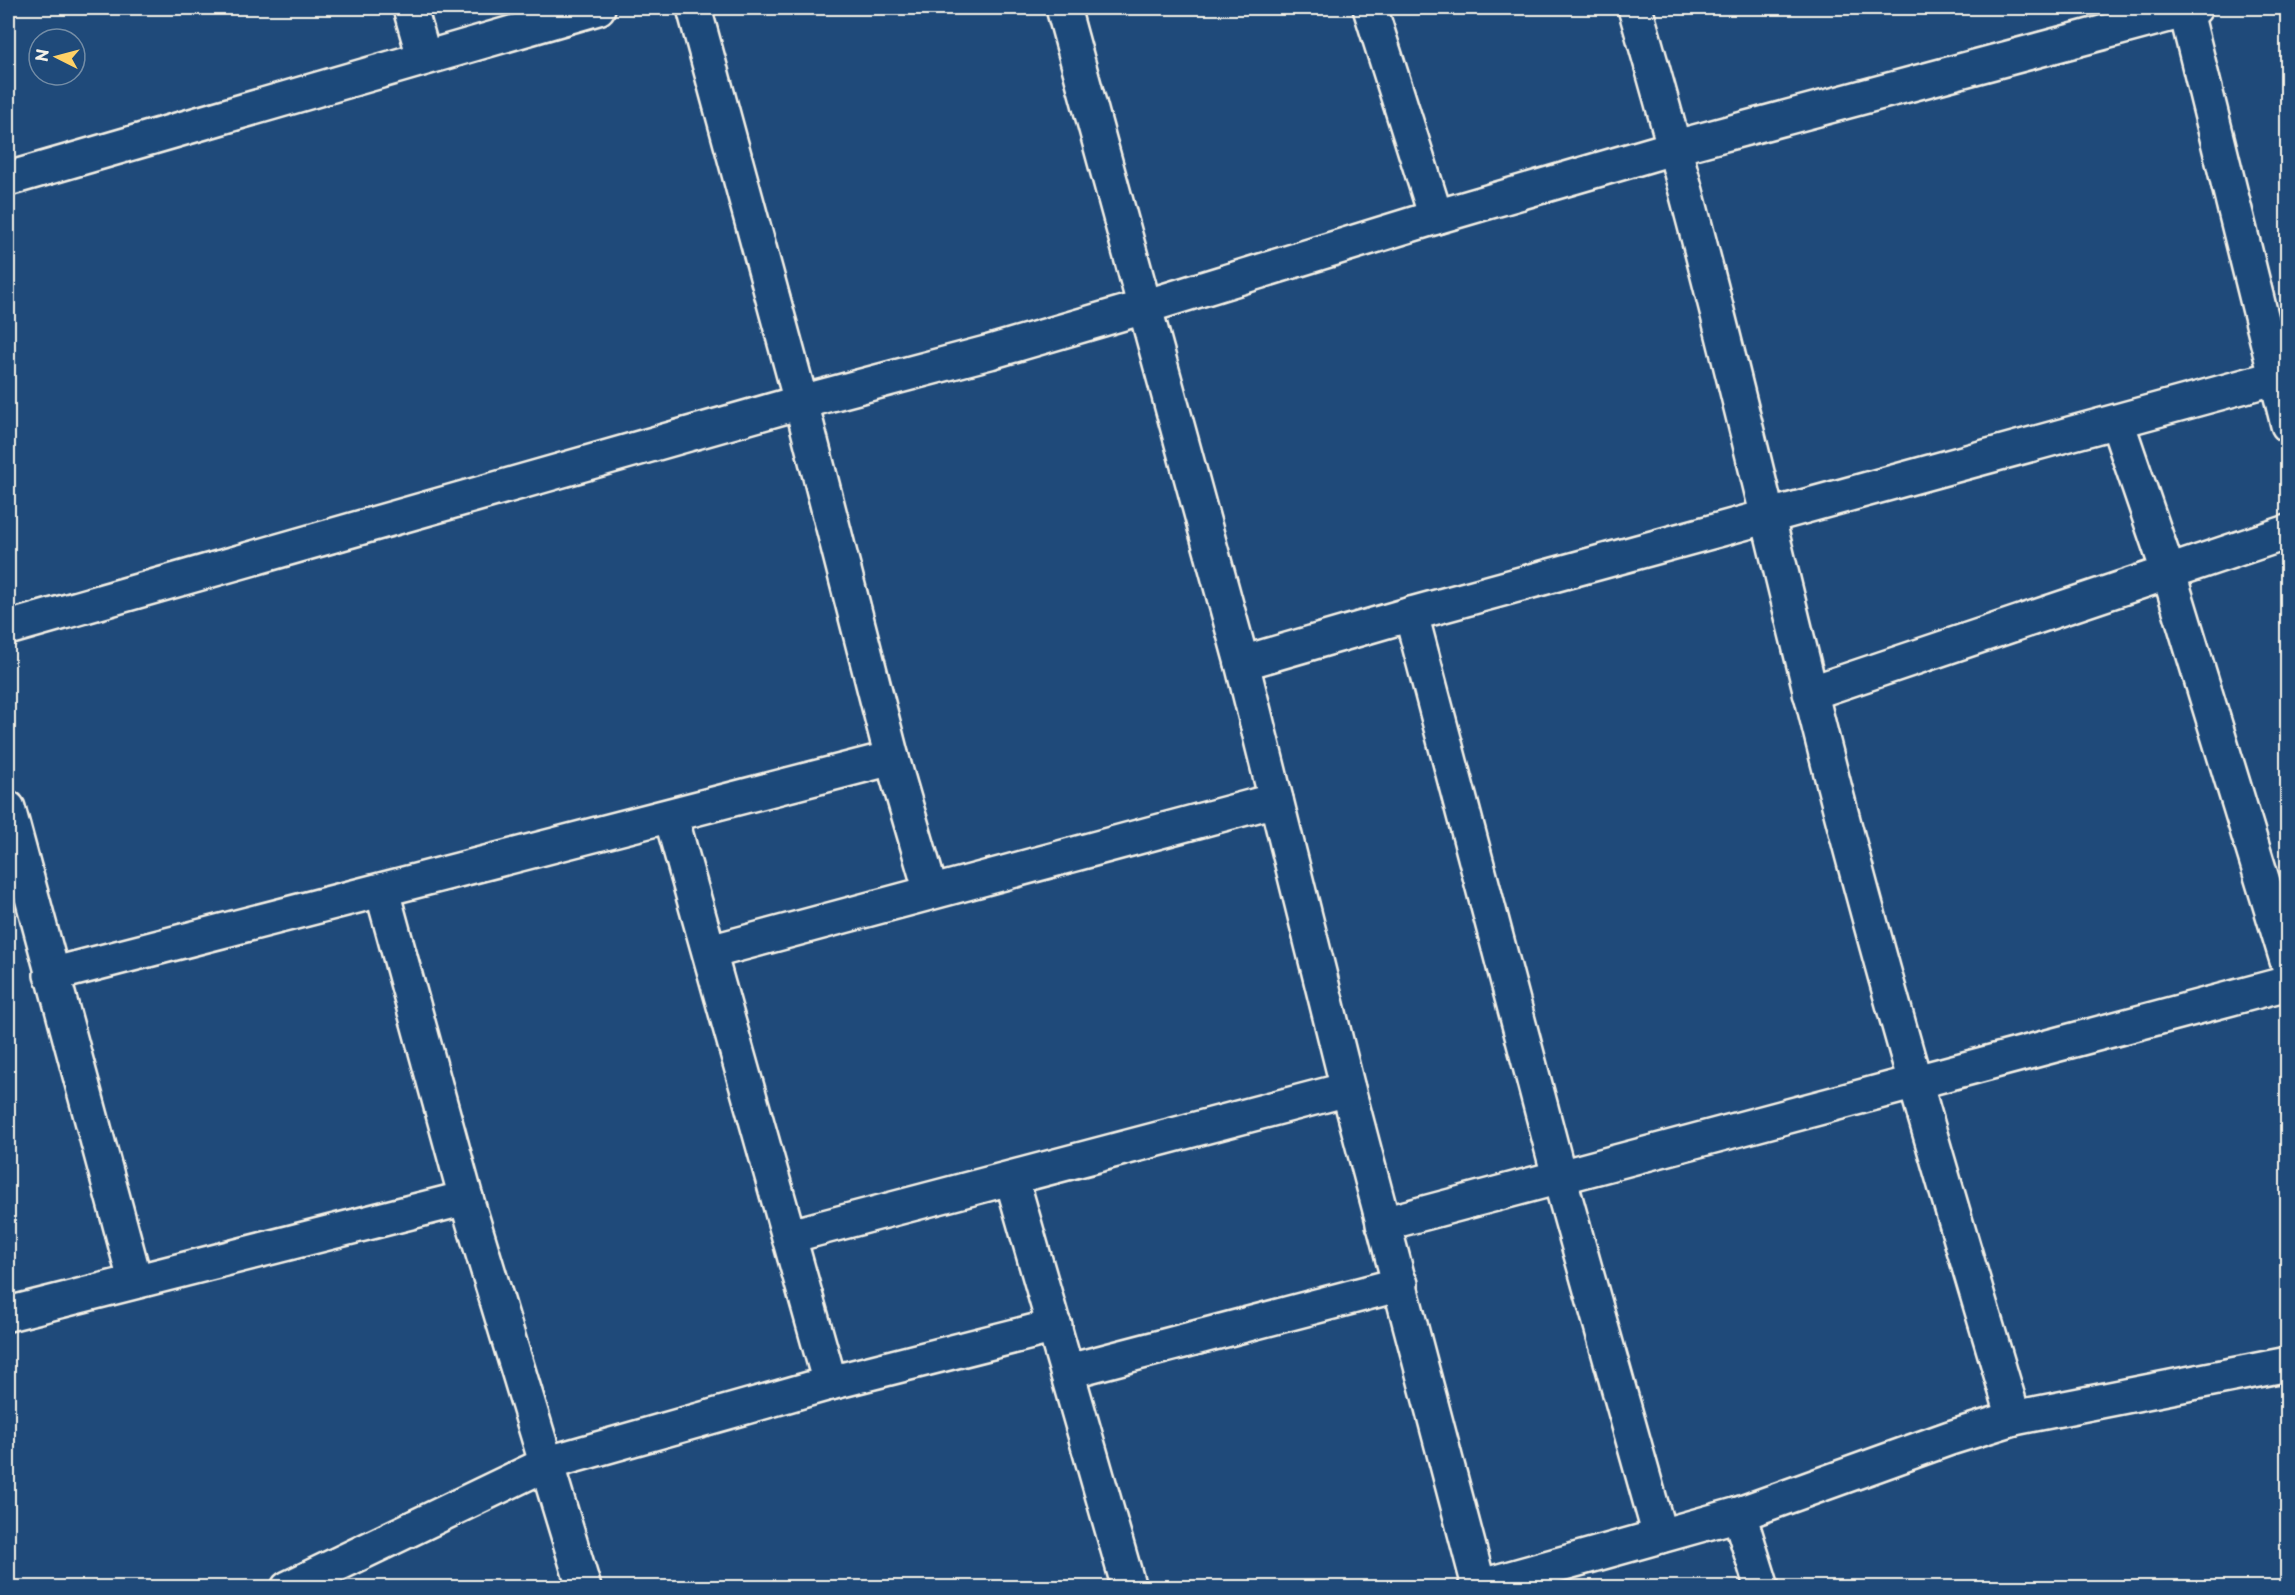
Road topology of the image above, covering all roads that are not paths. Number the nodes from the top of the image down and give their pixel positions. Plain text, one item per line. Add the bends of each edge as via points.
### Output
1 (410, 8) edge
2 (598, 8) edge
3 (694, 8) edge
4 (1063, 8) edge
5 (1370, 8) edge
6 (1635, 8) edge
7 (2189, 8) edge
8 (424, 57) junction
9 (1676, 147) junction
10 (8, 179) edge
11 (1436, 216) junction
12 (1144, 308) junction
13 (2274, 378) junction
14 (801, 402) junction
15 (2116, 422) junction
16 (2288, 425) edge
17 (1769, 517) junction
18 (2288, 532) edge
19 (2169, 574) junction
20 (1411, 614) junction
21 (8, 628) edge
22 (1242, 663) junction
23 (1810, 693) junction
24 (892, 758) junction
25 (1276, 800) junction
26 (8, 808) edge
27 (671, 817) junction
28 (382, 891) junction
29 (931, 892) junction
30 (710, 952) junction
31 (2288, 964) edge
32 (51, 975) junction
33 (2288, 983) edge
34 (1914, 1084) junction
35 (1348, 1089) junction
36 (1559, 1176) junction
37 (1011, 1180) junction
38 (466, 1198) junction
39 (1383, 1224) junction
40 (790, 1236) junction
41 (135, 1280) junction
42 (1401, 1284) junction
43 (8, 1314) edge
44 (1055, 1326) junction
45 (2288, 1364) edge
46 (1069, 1371) junction
47 (830, 1383) junction
48 (2014, 1418) junction
49 (548, 1463) junction
50 (1739, 1514) junction
51 (1660, 1536) junction
52 (288, 1587) edge
53 (584, 1587) edge
54 (1129, 1587) edge
55 (1477, 1587) edge
56 (1762, 1587) edge

1 - 8 street
2 - 8 street
3 - 14 street
4 - 12 street
5 - 11 street
6 - 9 street
7 - 9 street
7 - 13 street
8 - 10 street
9 - 11 street
9 - 17 street
11 - 12 street
12 - 14 street
12 - 22 street
13 - 15 street
13 - 16 street
14 - 21 street
14 - 24 street
15 - 17 street
15 - 19 street
17 - 20 street
17 - 23 street
18 - 19 street
19 - 23 street
19 - 31 street
20 - 22 street
20 - 36 street
22 - 25 street
23 - 34 street
24 - 27 street
24 - 29 street
25 - 29 street
25 - 35 street
26 - 32 street
27 - 28 street
27 - 30 street
28 - 32 street
28 - 38 street
29 - 30 street
30 - 40 street
32 - 41 street
33 - 34 street
34 - 36 street
34 - 48 street
35 - 37 street
35 - 39 street
36 - 39 street
36 - 51 street
37 - 40 street
37 - 44 street
38 - 41 street
38 - 49 street
39 - 42 street
40 - 47 street
41 - 43 street
42 - 46 street
42 - 55 street
44 - 46 street
44 - 47 street
45 - 48 street
46 - 54 street
47 - 49 street
48 - 50 street
49 - 52 street
49 - 53 street
50 - 51 street
50 - 56 street
51 - 55 street

